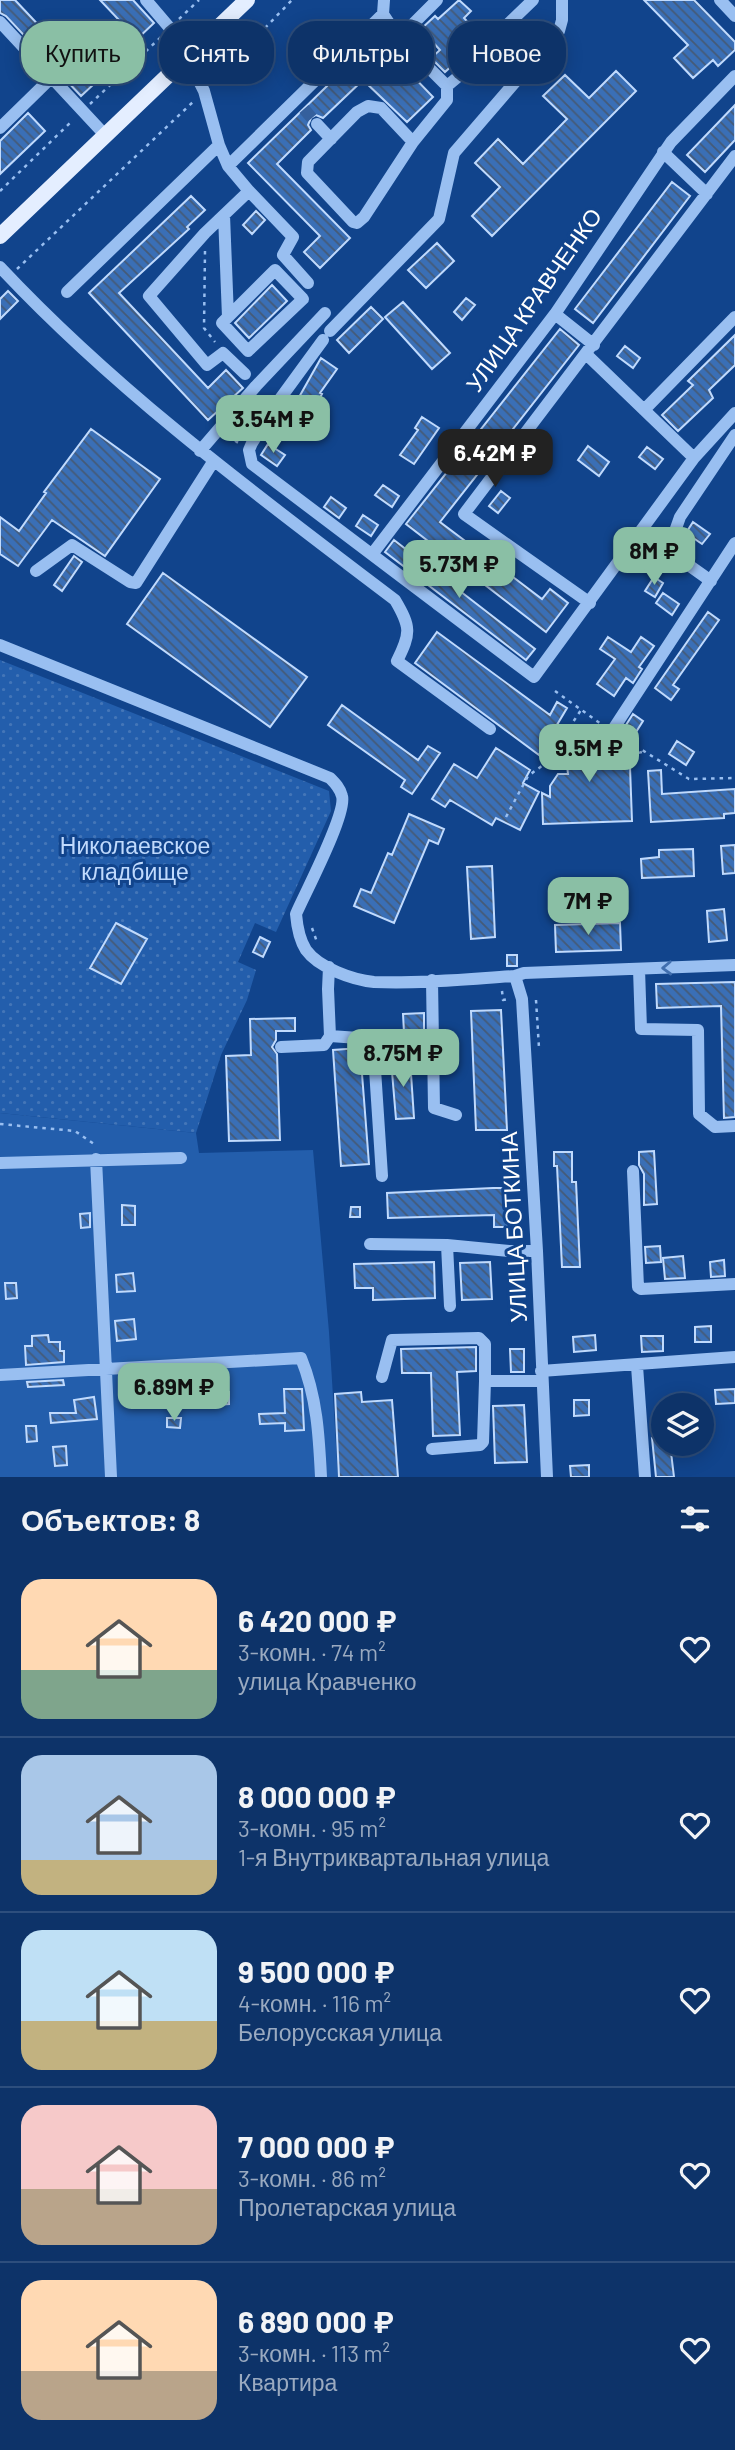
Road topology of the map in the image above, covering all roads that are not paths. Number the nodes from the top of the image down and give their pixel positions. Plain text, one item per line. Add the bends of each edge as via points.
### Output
1 (146, 0) edge
2 (247, 0) edge
3 (384, 0) edge
4 (436, 0) edge
5 (533, 0) edge
6 (562, 0) edge
7 (720, 0) edge
8 (383, 14) junction
9 (735, 16) edge
10 (165, 21) edge
11 (225, 21) edge
12 (388, 21) edge
13 (416, 21) edge
14 (511, 21) edge
15 (0, 22) edge
16 (21, 45) edge
17 (434, 73) edge
18 (735, 76) edge
19 (45, 84) edge
20 (57, 84) edge
21 (159, 84) edge
22 (201, 84) edge
23 (449, 84) edge
24 (730, 84) edge
25 (447, 86) junction
26 (317, 124) tunnel mouth
27 (0, 128) edge
28 (105, 135) junction
29 (331, 139) junction
30 (413, 142) junction
31 (219, 145) junction
32 (663, 152) junction
33 (735, 156) edge
34 (228, 166) junction
35 (249, 191) junction
36 (707, 194) junction
37 (224, 215) junction
38 (1, 232) edge
39 (4, 272) edge
40 (308, 283) dead end
41 (67, 292) dead end
42 (325, 313) dead end
43 (555, 314) junction
44 (228, 317) junction
45 (735, 317) edge
46 (590, 349) junction
47 (245, 373) dead end
48 (644, 410) junction
49 (735, 413) edge
50 (735, 435) edge
51 (200, 451) junction
52 (694, 458) junction
53 (213, 462) junction
54 (735, 543) edge
55 (373, 553) junction
56 (36, 571) dead end
57 (711, 581) junction
58 (590, 603) junction
59 (0, 646) edge
60 (490, 729) dead end
61 (612, 731) road end
62 (735, 965) edge
63 (329, 967) junction
64 (639, 969) junction
65 (509, 977) junction
66 (432, 980) junction
67 (330, 1036) junction
68 (281, 1046) dead end
69 (456, 1115) dead end
70 (735, 1126) edge
71 (181, 1157) dead end
72 (96, 1159) junction
73 (0, 1163) edge
74 (633, 1171) dead end
75 (382, 1176) dead end
76 (370, 1244) dead end
77 (447, 1245) junction
78 (537, 1251) junction
79 (735, 1284) edge
80 (450, 1306) dead end
81 (735, 1357) edge
82 (637, 1366) junction
83 (108, 1368) junction
84 (0, 1375) edge
85 (542, 1376) junction
86 (382, 1377) dead end
87 (485, 1381) junction
88 (432, 1449) dead end
89 (111, 1477) edge
90 (321, 1477) edge
91 (547, 1477) edge
92 (645, 1477) edge

1 - 10 street
2 - 11 main road
3 - 8 street
4 - 13 street
5 - 14 street
6 - 55 street via 559,31 454,153 439,219 327,335 249,450 252,464
7 - 9 street
8 - 12 street
8 - 34 street via 299,104
15 - 16 street
17 - 25 street
18 - 24 street, УЛИЦА КРАВЧЕНКО
19 - 27 street
20 - 28 street
21 - 28 main road
22 - 31 street
23 - 25 street
24 - 32 street, УЛИЦА КРАВЧЕНКО
25 - 30 street via 447,100
26 - 29 street
28 - 38 main road
29 - 30 street via 358,112 375,105
29 - 30 street via 308,162 307,173 356,223
31 - 34 street
31 - 41 street
32 - 36 street
32 - 43 street, УЛИЦА КРАВЧЕНКО
33 - 36 street
34 - 35 street
35 - 37 street
35 - 40 street via 293,237 283,255
36 - 46 street
37 - 44 street
37 - 47 street via 149,296 207,365 223,352
39 - 51 street via 44,314
42 - 51 street
43 - 46 street
43 - 55 street, УЛИЦА КРАВЧЕНКО
44 - 44 street via 222,323 248,351 303,299 275,270
45 - 48 street
46 - 48 street
46 - 58 street via 464,514
48 - 52 street
49 - 52 street
50 - 57 street via 680,517 674,534 673,554
51 - 53 street
52 - 58 street
53 - 56 street via 136,583 72,545
53 - 60 street via 395,600 407,621 405,644 397,662
54 - 57 street
55 - 58 street via 534,677
57 - 61 street
59 - 63 street via 330,778 344,798 340,818 296,914 307,950
62 -> 64 street
63 - 66 street via 373,982
63 - 67 street
64 - 65 street
64 - 70 street via 641,1029 698,1030 699,1114 715,1127
65 - 66 street
65 - 78 street, УЛИЦА БОТКИНА via 522,999
66 - 69 street via 434,1108
67 - 68 street via 324,1045
67 - 75 street via 373,1039
71 - 72 street
72 - 73 street
72 - 83 street
74 - 79 street via 638,1287
76 - 77 street
77 - 78 street
77 - 80 street
78 - 85 street, УЛИЦА БОТКИНА
81 - 82 street
82 - 85 street
82 - 92 street
83 - 84 street
83 - 89 street
83 - 90 street via 301,1358 318,1418
85 - 87 street
85 - 91 street, УЛИЦА БОТКИНА
86 - 87 street via 392,1340 479,1338 485,1344
87 - 88 street via 483,1442

